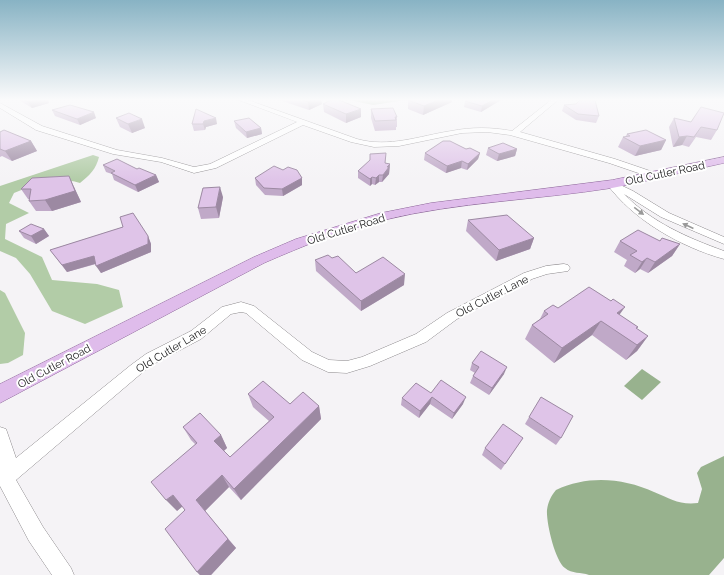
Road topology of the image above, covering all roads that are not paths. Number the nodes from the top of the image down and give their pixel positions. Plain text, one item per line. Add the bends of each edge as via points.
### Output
1 (37, 127) edge
2 (293, 127) edge
3 (316, 127) edge
4 (522, 127) edge
5 (514, 133) junction
6 (724, 160) edge
7 (656, 176) junction
8 (612, 184) junction
9 (724, 241) edge
10 (724, 255) edge
11 (564, 268) dead end
12 (0, 394) edge
13 (0, 435) edge
14 (2, 477) edge
15 (64, 575) edge

1 - 2 street via 116,152 158,159 194,170 213,166
3 - 5 street via 374,145 414,141 461,130
4 - 5 street
5 - 7 street via 624,164
6 - 7 main road, Old Cutler Road
7 - 8 main road, Old Cutler Road
9 -> 8 street via 665,215
8 -> 10 street via 618,195 660,226 686,240
8 - 12 main road, Old Cutler Road via 431,207 381,218 301,242 259,260
11 - 14 street, Old Cutler Lane via 528,276 452,316 421,338 347,367 328,366 317,362 291,344 255,312 244,307 233,308 218,316 195,336 146,362 41,450
13 - 14 street via 8,460
14 - 15 street

